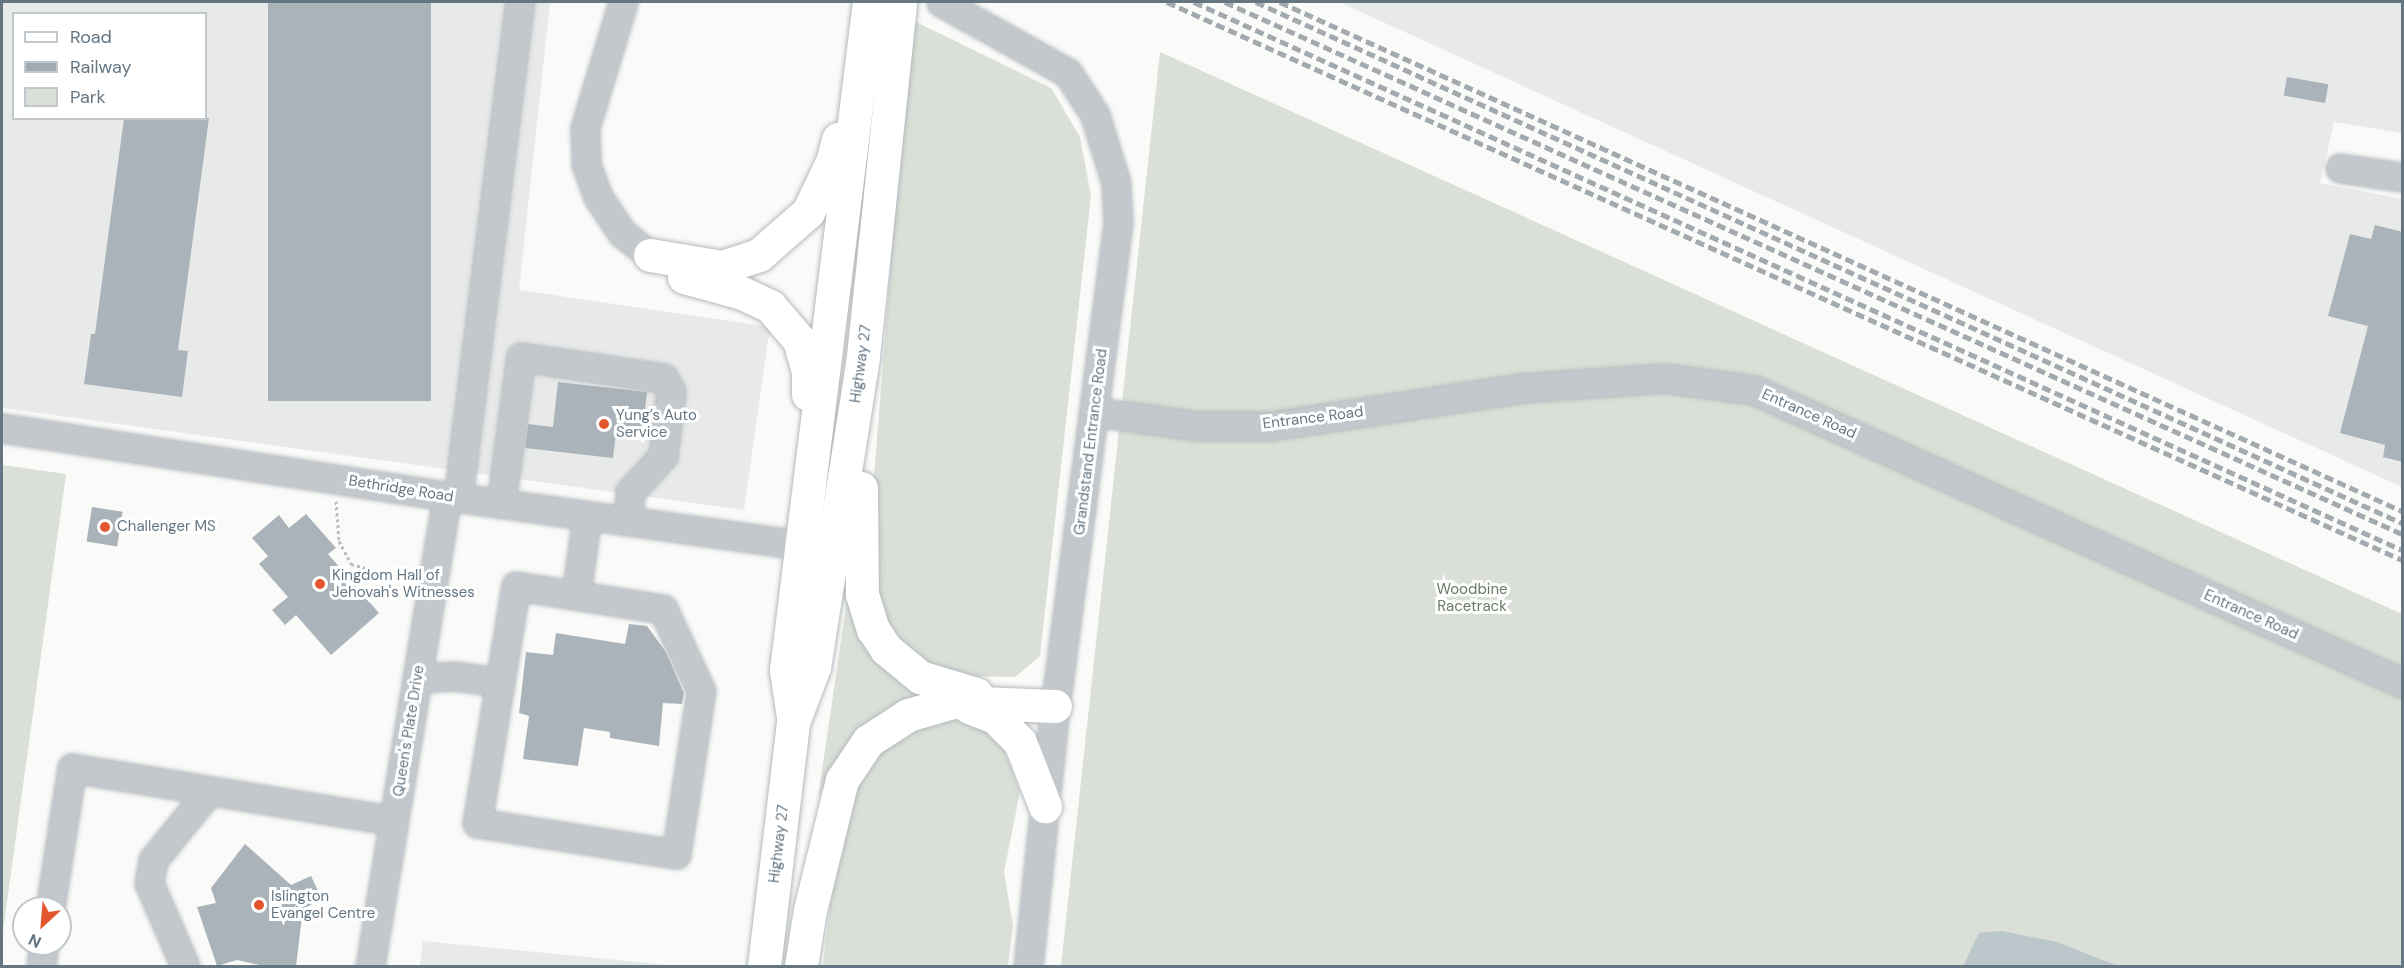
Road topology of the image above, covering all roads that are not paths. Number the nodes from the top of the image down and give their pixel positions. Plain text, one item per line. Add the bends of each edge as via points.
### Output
1 (519, 2) edge
2 (623, 2) edge
3 (900, 2) edge
4 (943, 2) edge
5 (868, 12) edge
6 (2340, 168) dead end
7 (2403, 177) edge
8 (650, 255) junction
9 (863, 356) junction
10 (1095, 412) junction
11 (2, 428) edge
12 (453, 497) junction
13 (806, 497) junction
14 (501, 504) junction
15 (587, 516) junction
16 (628, 521) junction
17 (801, 545) junction
18 (576, 596) junction
19 (418, 678) junction
20 (499, 682) junction
21 (2403, 684) edge
22 (953, 702) junction
23 (989, 703) junction
24 (1055, 706) junction
25 (793, 722) junction
26 (209, 791) junction
27 (1045, 806) junction
28 (394, 821) junction
29 (52, 896) edge
30 (184, 966) edge
31 (370, 966) edge
32 (764, 966) edge
33 (801, 966) edge
34 (1028, 966) edge

1 - 12 street, Queen's Plate Drive
2 - 8 street via 585,128 586,164 598,197 622,233
3 - 9 main road, Highway 27
4 - 10 street, Grandstand Entrance Road via 1068,73 1095,114 1116,183 1118,223
5 - 8 main road via 832,162 808,212 759,255 722,267
5 - 13 main road, Highway 27
6 - 7 street
8 - 13 main road via 681,276 742,293 770,306 799,340 808,372
9 - 23 main road via 866,428 858,520 862,594 873,629 886,649 920,677 971,690
9 - 25 main road, Highway 27 via 814,667
10 - 21 street, Entrance Road via 1197,426 1271,426 1534,387 1664,378 1754,390
10 - 24 street, Grandstand Entrance Road
11 - 12 street, Bethridge Road
12 - 14 street, Bethridge Road
12 - 19 street, Queen's Plate Drive
13 - 17 main road, Highway 27
14 - 15 street, Bethridge Road
14 - 16 street via 521,357 663,378 671,392 663,456 630,492
15 - 16 street, Bethridge Road
15 - 18 street
16 - 17 street, Bethridge Road
17 - 25 main road, Highway 27 via 786,670
18 - 20 street via 516,586
18 - 20 street via 663,609 701,692 676,854 477,823
19 - 20 street via 454,676
19 - 28 street, Queen's Plate Drive
22 - 23 main road
22 - 27 main road via 982,711 1009,728 1020,742
22 - 33 main road via 908,715 884,727 853,760 842,780 810,910
23 - 24 main road
24 - 27 street, Grandstand Entrance Road
25 - 32 main road, Highway 27
26 - 28 street
26 - 29 street via 72,768
26 - 30 street via 153,860 149,883
27 - 34 street, Grandstand Entrance Road
28 - 31 street, Queen's Plate Drive

